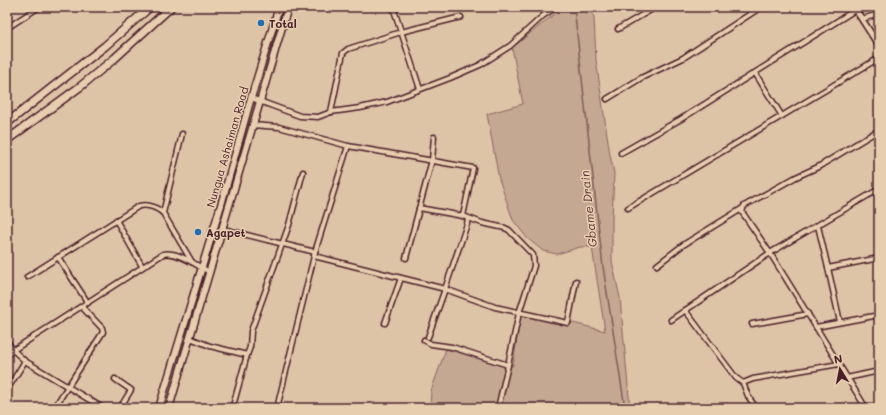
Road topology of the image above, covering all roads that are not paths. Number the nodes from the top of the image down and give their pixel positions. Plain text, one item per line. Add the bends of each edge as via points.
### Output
1 (39, 7) edge
2 (150, 7) edge
3 (171, 7) edge
4 (279, 7) edge
5 (288, 7) edge
6 (393, 7) edge
7 (556, 7) edge
8 (656, 7) edge
9 (761, 7) edge
10 (854, 8) edge
11 (879, 14) edge
12 (461, 17) dead end
13 (862, 19) junction
14 (7, 28) edge
15 (618, 29) dead end
16 (401, 32) junction
17 (879, 46) edge
18 (879, 58) edge
19 (754, 73) junction
20 (420, 89) junction
21 (251, 98) junction
22 (607, 99) dead end
23 (259, 100) junction
24 (331, 112) junction
25 (782, 116) junction
26 (7, 123) edge
27 (252, 125) junction
28 (879, 130) edge
29 (182, 134) dead end
30 (434, 137) dead end
31 (7, 140) edge
32 (348, 146) junction
33 (621, 153) dead end
34 (432, 160) junction
35 (303, 172) dead end
36 (879, 190) edge
37 (419, 208) junction
38 (628, 208) dead end
39 (742, 208) junction
40 (163, 213) junction
41 (466, 217) junction
42 (116, 220) junction
43 (818, 226) junction
44 (223, 229) junction
45 (282, 245) junction
46 (770, 253) junction
47 (314, 254) junction
48 (58, 257) junction
49 (406, 258) dead end
50 (879, 258) edge
51 (193, 262) junction
52 (657, 265) dead end
53 (142, 266) junction
54 (828, 268) junction
55 (202, 269) junction
56 (210, 272) junction
57 (27, 277) dead end
58 (401, 278) junction
59 (576, 281) dead end
60 (445, 289) junction
61 (88, 303) junction
62 (82, 306) junction
63 (685, 310) junction
64 (519, 312) junction
65 (808, 314) junction
66 (879, 315) edge
67 (671, 320) dead end
68 (840, 322) junction
69 (385, 323) dead end
70 (752, 324) dead end
71 (816, 327) junction
72 (428, 337) dead end
73 (190, 338) junction
74 (424, 340) dead end
75 (7, 341) edge
76 (13, 350) junction
77 (7, 354) edge
78 (247, 355) junction
79 (26, 361) junction
80 (839, 364) junction
81 (508, 365) junction
82 (879, 371) edge
83 (847, 378) junction
84 (115, 379) dead end
85 (743, 383) junction
86 (69, 387) junction
87 (7, 390) edge
88 (54, 408) edge
89 (103, 408) edge
90 (120, 408) edge
91 (159, 408) edge
92 (169, 408) edge
93 (233, 408) edge
94 (277, 408) edge
95 (498, 408) edge
96 (756, 408) edge
97 (866, 408) edge

1 - 14 street
2 - 26 highway
3 - 31 highway via 81,86
4 - 21 main road, Nungua Ashaiman Road
5 - 23 main road, Nungua Ashaiman Road
6 - 16 street
7 - 20 street via 510,46 480,65
8 - 15 street
9 - 22 street via 683,58 641,78
10 - 13 street
10 - 19 street
11 - 13 street
12 - 16 street
13 - 17 street
16 - 20 street
16 - 24 street via 354,46 343,53
18 - 25 street
19 - 25 street
19 - 33 street
20 - 24 street via 387,102
21 - 23 street
21 - 55 main road, Nungua Ashaiman Road
23 - 24 street via 300,116 318,117
23 - 27 main road, Nungua Ashaiman Road
25 - 38 street
27 - 32 street via 279,127
27 - 44 main road, Nungua Ashaiman Road
28 - 39 street
29 - 40 street
30 - 34 street
32 - 34 street
32 - 47 street
34 - 37 street
34 - 41 street via 473,168
35 - 45 street
36 - 43 street
37 - 41 street
37 - 49 street
39 - 46 street via 742,212
39 - 52 street
40 - 42 street via 144,205
40 - 51 street
41 - 60 street via 468,224
41 - 64 street via 509,230 534,255 528,289
42 - 48 street
42 - 53 street
43 - 46 street
43 - 54 street
44 - 45 street
44 - 56 main road, Nungua Ashaiman Road
45 - 47 street
45 - 78 street via 251,331
46 - 63 street
46 - 65 street
47 - 58 street
47 - 94 street
48 - 57 street
48 - 61 street
50 - 54 street
51 - 53 street via 167,253
51 - 55 street
53 - 61 street
54 - 68 street
55 - 56 street
55 - 91 main road, Nungua Ashaiman Road
56 - 73 main road, Nungua Ashaiman Road
58 - 60 street
58 - 69 street
59 - 64 street via 568,323
60 - 64 street via 495,307
60 - 72 street
61 - 62 street
62 - 76 street
62 - 86 street via 103,332
63 - 67 street
63 - 85 street via 736,378
64 - 81 street
65 - 70 street
65 - 71 street
66 - 68 street
68 - 71 street
71 - 80 street
73 - 78 street
73 - 92 main road, Nungua Ashaiman Road
74 - 81 street
75 - 76 street
76 - 77 street
76 - 79 street
78 - 93 street
79 - 86 street
79 - 87 street
80 - 83 street
80 - 85 street
81 - 95 street
82 - 83 street
83 - 97 street
84 - 90 street via 131,390
85 - 96 street
86 - 88 street
86 - 89 street

